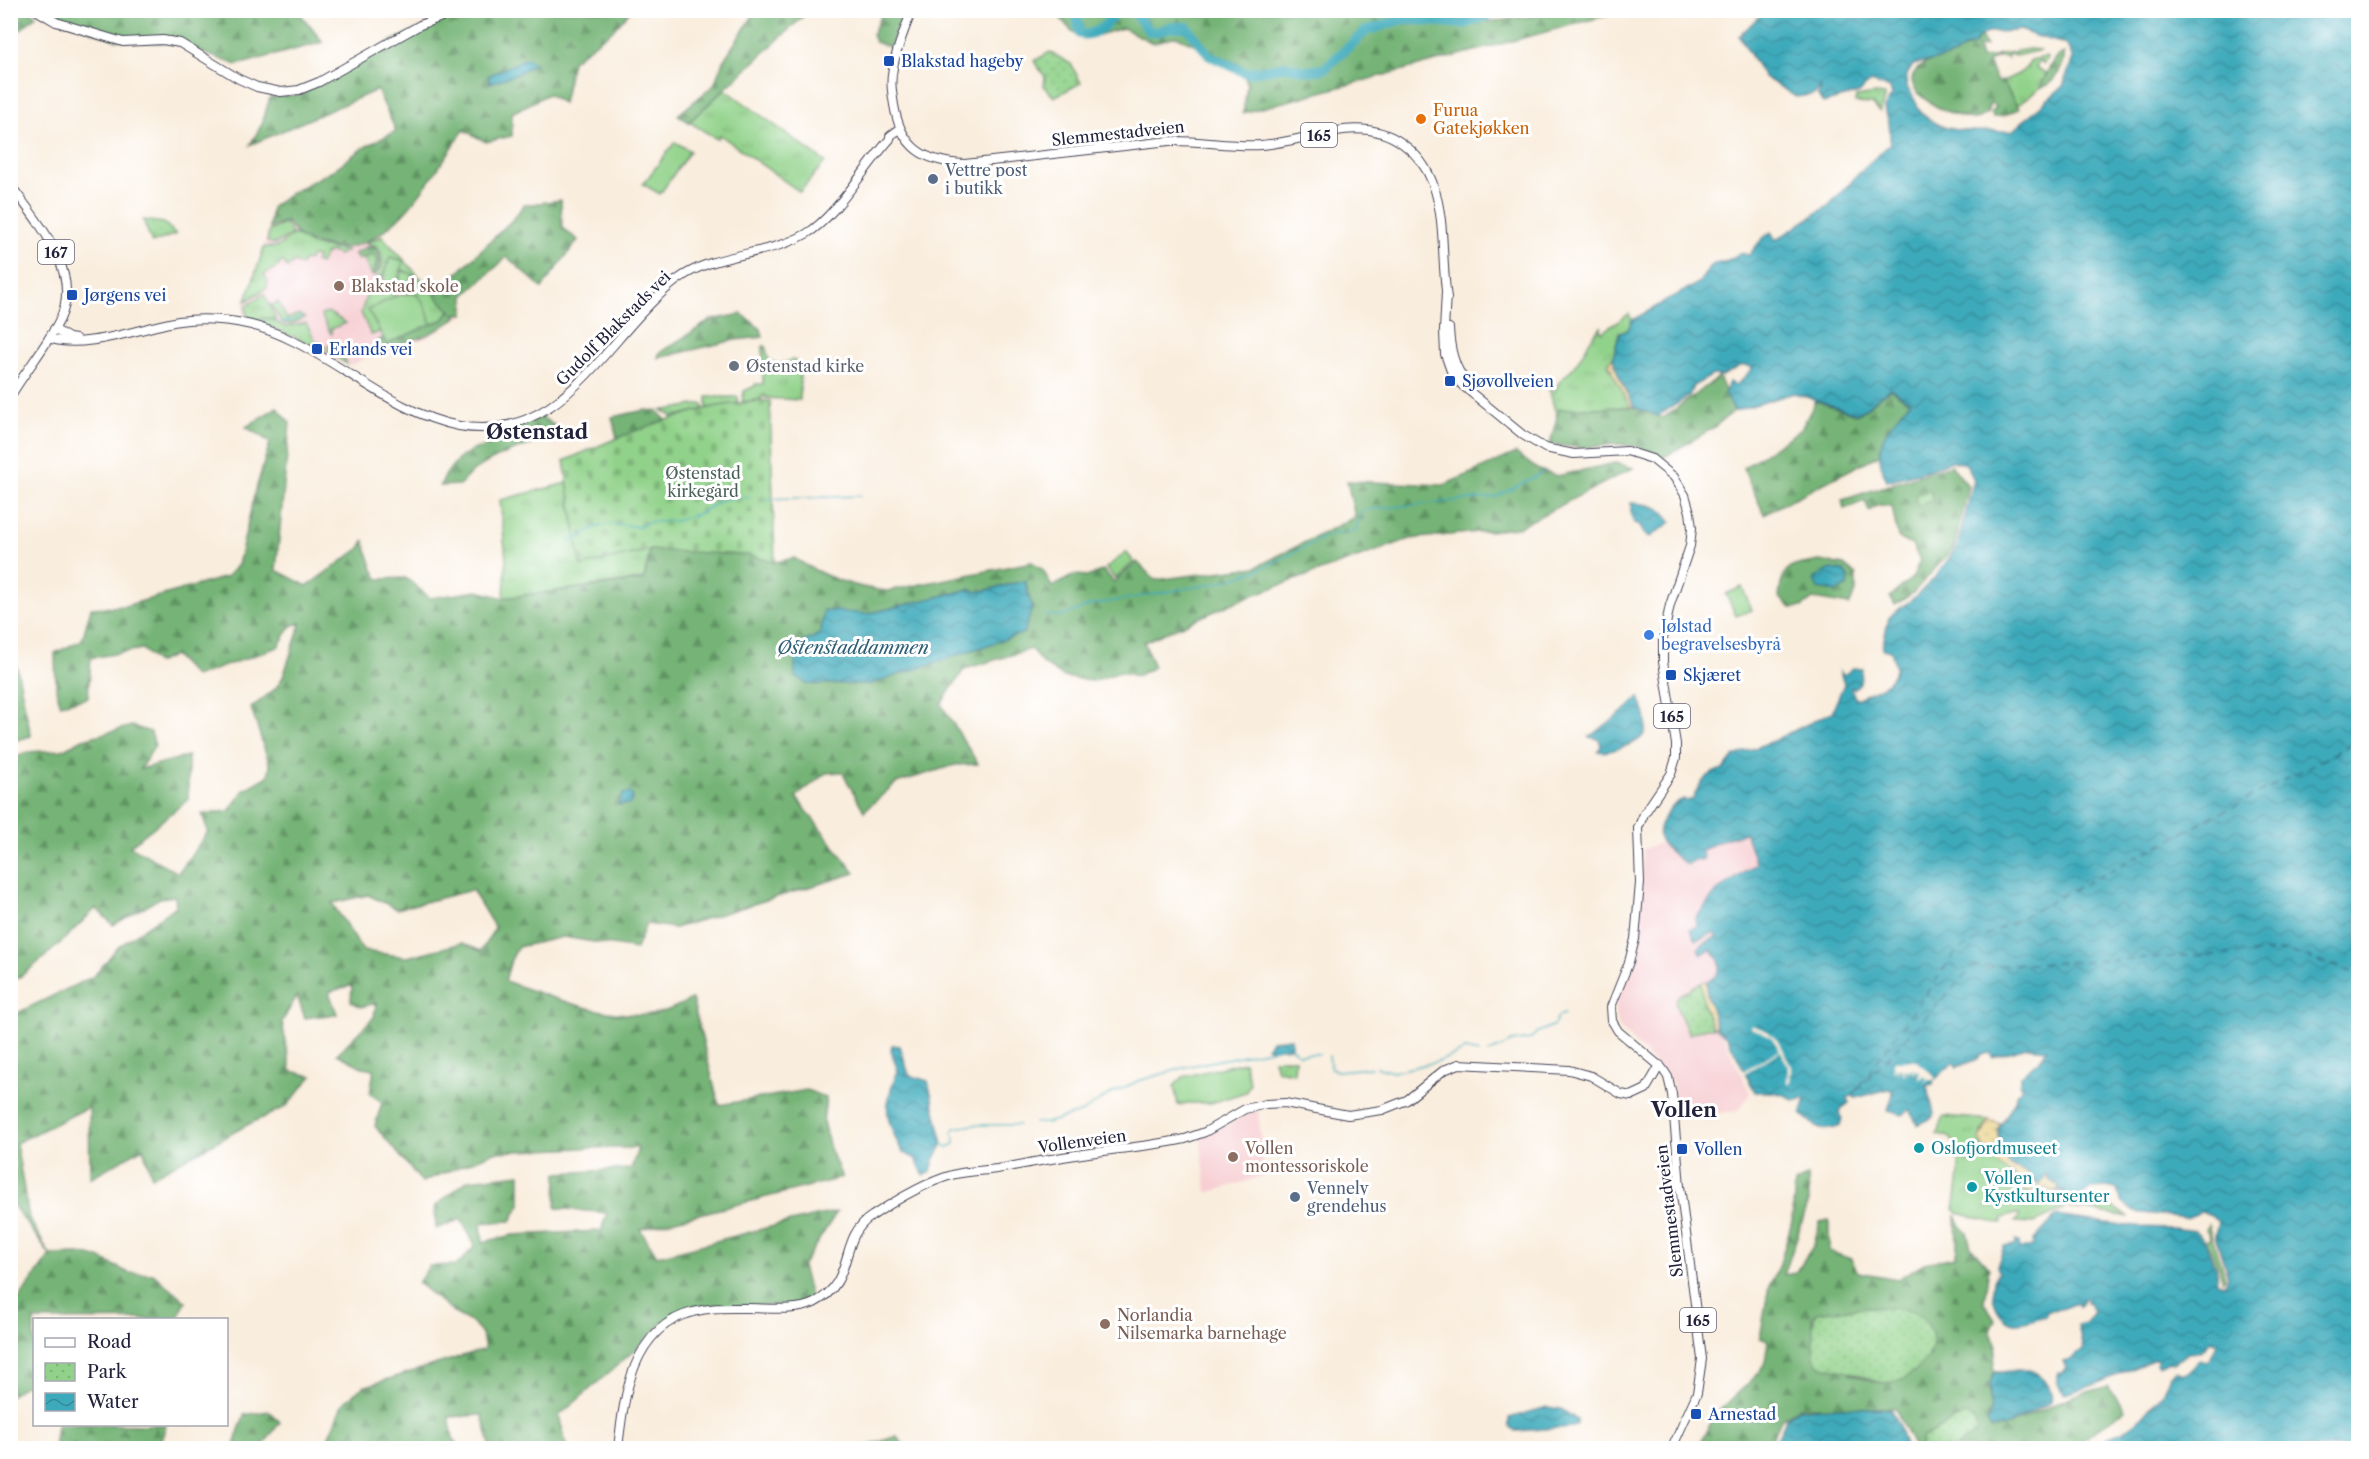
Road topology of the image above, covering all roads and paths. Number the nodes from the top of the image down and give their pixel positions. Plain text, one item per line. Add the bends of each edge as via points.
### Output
1 (36, 10) edge
2 (460, 10) edge
3 (912, 10) edge
4 (901, 132) junction
5 (10, 184) edge
6 (54, 329) junction
7 (49, 338) junction
8 (86, 340) junction
9 (10, 397) edge
10 (1660, 1065) junction
11 (618, 1449) edge
12 (1671, 1449) edge

1 - 2 main road via 56,22 123,42 180,43 239,79 281,92 313,85 420,25
3 - 4 main road via 891,82
4 - 8 main road, Gudolf Blakstads vei via 890,136 831,213 812,231 788,243 707,264 684,275 569,393 541,412 515,422 471,427 437,421 286,338 238,322 181,320
4 - 10 main road, Slemmestadveien / 165 via 912,147 928,158 965,164 1169,141 1259,145 1352,129 1380,132 1412,151 1430,176 1437,197 1446,292 1444,342 1446,358 1456,379 1523,435 1545,448 1569,453 1627,451 1652,459 1674,477 1689,505 1692,540 1668,611 1663,639 1676,758 1671,774 1638,828 1640,883 1635,939 1611,1007 1618,1031
5 - 6 main road, 167 via 53,248 63,271 66,301
6 - 7 main road, 167
6 - 8 main road, Gudolf Blakstads vei via 69,338
7 - 8 main road, Gudolf Blakstads vei via 65,343
7 - 9 main road, 167
10 - 11 main road, Vollenveien via 1647,1088 1631,1096 1569,1070 1459,1064 1441,1072 1407,1100 1373,1113 1348,1115 1285,1103 1266,1104 1245,1109 1185,1139 947,1177 863,1222 851,1240 840,1280 813,1304 793,1308 705,1309 680,1316 662,1327 631,1373
10 - 12 main road, Slemmestadveien / 165 via 1671,1088 1701,1352 1696,1393

